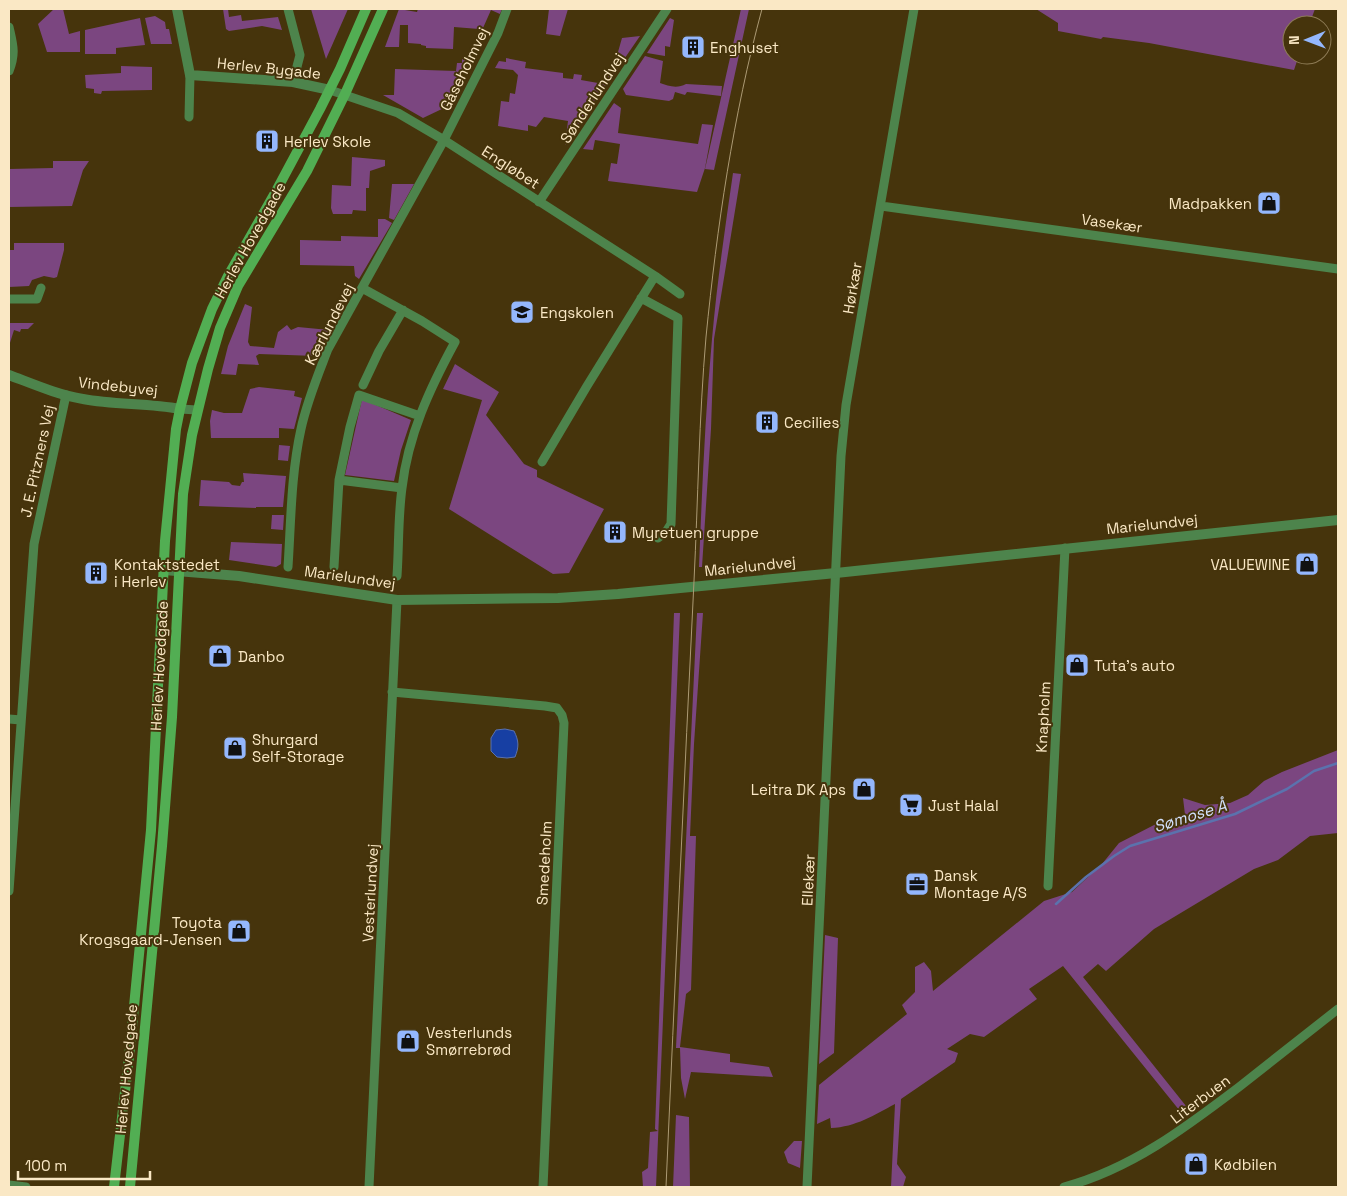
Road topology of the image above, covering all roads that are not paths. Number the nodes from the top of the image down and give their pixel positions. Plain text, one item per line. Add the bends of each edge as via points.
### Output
1 (177, 9) edge
2 (288, 9) edge
3 (366, 9) edge
4 (383, 9) edge
5 (507, 9) edge
6 (667, 9) edge
7 (914, 9) edge
8 (9, 28) edge
9 (9, 71) edge
10 (190, 75) junction
11 (293, 82) junction
12 (330, 90) junction
13 (345, 94) junction
14 (189, 117) dead end
15 (444, 140) junction
16 (539, 202) junction
17 (881, 206) junction
18 (1338, 269) edge
19 (655, 276) junction
20 (41, 288) dead end
21 (362, 288) junction
22 (680, 294) dead end
23 (642, 298) junction
24 (9, 299) edge
25 (403, 310) junction
26 (9, 375) edge
27 (363, 385) dead end
28 (66, 395) junction
29 (180, 409) junction
30 (197, 410) junction
31 (420, 416) junction
32 (542, 462) dead end
33 (339, 480) junction
34 (402, 488) junction
35 (1338, 520) edge
36 (658, 538) dead end
37 (1066, 548) junction
38 (288, 567) dead end
39 (334, 567) dead end
40 (164, 570) junction
41 (180, 570) junction
42 (836, 573) junction
43 (397, 576) dead end
44 (397, 600) junction
45 (392, 692) junction
46 (9, 720) edge
47 (21, 720) junction
48 (1048, 886) dead end
49 (9, 891) edge
50 (1338, 1009) edge
51 (9, 1185) edge
52 (26, 1187) edge
53 (114, 1187) edge
54 (130, 1187) edge
55 (369, 1187) edge
56 (543, 1187) edge
57 (807, 1187) edge
58 (1064, 1187) edge

1 - 10 street
2 - 11 street via 300,55
3 - 12 main road, Herlev Hovedgade
4 - 13 main road, Herlev Hovedgade
5 - 15 street, Gåseholmvej
6 - 16 street, Sønderlundvej
7 - 17 street, Hørkær
8 - 9 street via 14,59
10 - 11 street, Herlev Bygade
10 - 14 street
11 - 12 street, Herlev Bygade
12 - 13 street, Herlev Bygade
12 - 29 main road, Herlev Hovedgade via 216,301 192,363
13 - 15 street, Engløbet via 398,113
13 - 30 main road, Herlev Hovedgade via 307,170 238,286 220,328
15 - 16 street, Engløbet
15 - 21 street, Kærlundevej
16 - 19 street, Engløbet
17 - 18 street, Vasekær
17 - 42 street, Hørkær via 845,415
19 - 22 street, Engløbet
19 - 23 street
20 - 24 street via 37,299
21 - 25 street
21 - 38 street, Kærlundevej via 328,348 303,420 293,475
23 - 32 street
23 - 36 street via 678,318 671,524
25 - 27 street via 378,351
25 - 31 street via 456,342 432,385
26 - 28 street, Vindebyvej
28 - 29 street, Vindebyvej via 83,400
28 - 47 street, J. E. Pitzners Vej via 34,544
29 - 30 street, Vindebyvej
29 - 40 main road, Herlev Hovedgade
30 - 41 main road, Herlev Hovedgade via 183,494
31 - 33 street via 359,395
31 - 34 street
33 - 34 street
33 - 39 street
34 - 43 street
35 - 37 street, Marielundvej
37 - 42 street, Marielundvej
37 - 48 street, Knapholm
40 - 41 street, Marielundvej
40 - 53 main road, Herlev Hovedgade via 151,830
41 - 44 street, Marielundvej
41 - 54 main road, Herlev Hovedgade via 162,846
42 - 44 street, Marielundvej via 558,598
42 - 57 street, Ellekær
44 - 45 street, Vesterlundvej
45 - 55 street, Vesterlundvej
45 - 56 street, Smedeholm via 545,706 557,708 562,715
46 - 47 street
47 - 49 street, J. E. Pitzners Vej
50 - 58 street, Literbuen via 1183,1129 1148,1152
51 - 52 street

